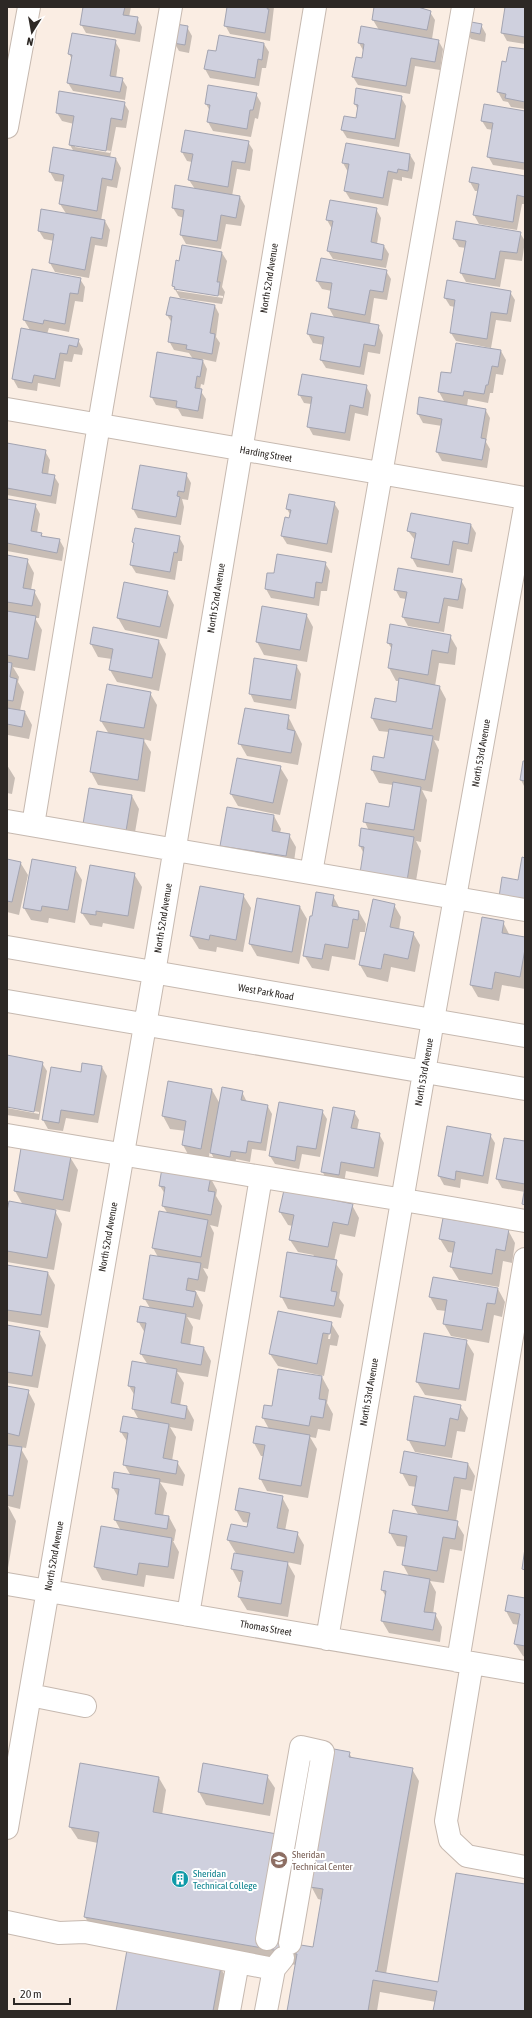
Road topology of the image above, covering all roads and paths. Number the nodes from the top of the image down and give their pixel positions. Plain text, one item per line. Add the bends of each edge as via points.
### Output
1 (29, 7) edge
2 (171, 7) edge
3 (315, 7) edge
4 (463, 7) edge
5 (7, 127) edge
6 (7, 409) edge
7 (99, 425) junction
8 (241, 450) junction
9 (382, 474) junction
10 (525, 498) edge
11 (525, 506) edge
12 (7, 821) edge
13 (33, 825) junction
14 (174, 850) junction
15 (311, 873) junction
16 (455, 897) junction
17 (525, 910) edge
18 (7, 947) edge
19 (154, 973) junction
20 (7, 1001) edge
21 (432, 1020) junction
22 (145, 1024) junction
23 (525, 1036) edge
24 (424, 1072) junction
25 (525, 1089) edge
26 (7, 1135) edge
27 (122, 1155) junction
28 (261, 1177) junction
29 (402, 1199) junction
30 (525, 1221) edge
31 (525, 1260) edge
32 (7, 1584) edge
33 (48, 1591) junction
34 (188, 1615) junction
35 (327, 1639) junction
36 (465, 1662) junction
37 (525, 1672) edge
38 (30, 1695) junction
39 (85, 1706) dead end
40 (7, 1828) edge
41 (525, 1867) edge
42 (7, 1922) edge
43 (269, 1952) junction
44 (238, 1962) junction
45 (229, 2011) edge
46 (266, 2011) edge

1 - 5 street
2 - 7 street
3 - 8 street, North 52nd Avenue
4 - 9 street
6 - 7 street, Harding Street
7 - 8 street, Harding Street
7 - 13 street
8 - 9 street, Harding Street
8 - 14 street, North 52nd Avenue
9 - 10 street, Harding Street
9 - 15 street
11 - 16 street, North 53rd Avenue
12 - 13 street
13 - 14 street
14 - 15 street
14 - 19 street, North 52nd Avenue
15 - 16 street
16 - 17 street
16 - 21 street, North 53rd Avenue
18 - 19 street, West Park Road
19 - 21 street, West Park Road
19 - 22 street, North 52nd Avenue
20 - 22 street
21 - 23 street, West Park Road
21 - 24 street, North 53rd Avenue
22 - 24 street
22 - 27 street, North 52nd Avenue
24 - 25 street
24 - 29 street, North 53rd Avenue
26 - 27 street
27 - 28 street
27 - 33 street, North 52nd Avenue
28 - 29 street
28 - 34 street
29 - 30 street
29 - 35 street, North 53rd Avenue
31 - 36 street
32 - 33 street, Thomas Street
33 - 34 street, Thomas Street
33 - 38 street, North 52nd Avenue
34 - 35 street, Thomas Street
35 - 36 street, Thomas Street
36 - 37 street, Thomas Street
36 - 41 street via 446,1821 450,1840 467,1856
38 - 39 street
38 - 40 street, North 52nd Avenue
42 - 44 street via 59,1933 85,1932
43 - 43 street via 301,1747 323,1752 289,1948
43 - 44 street
43 - 46 street
44 - 45 street

